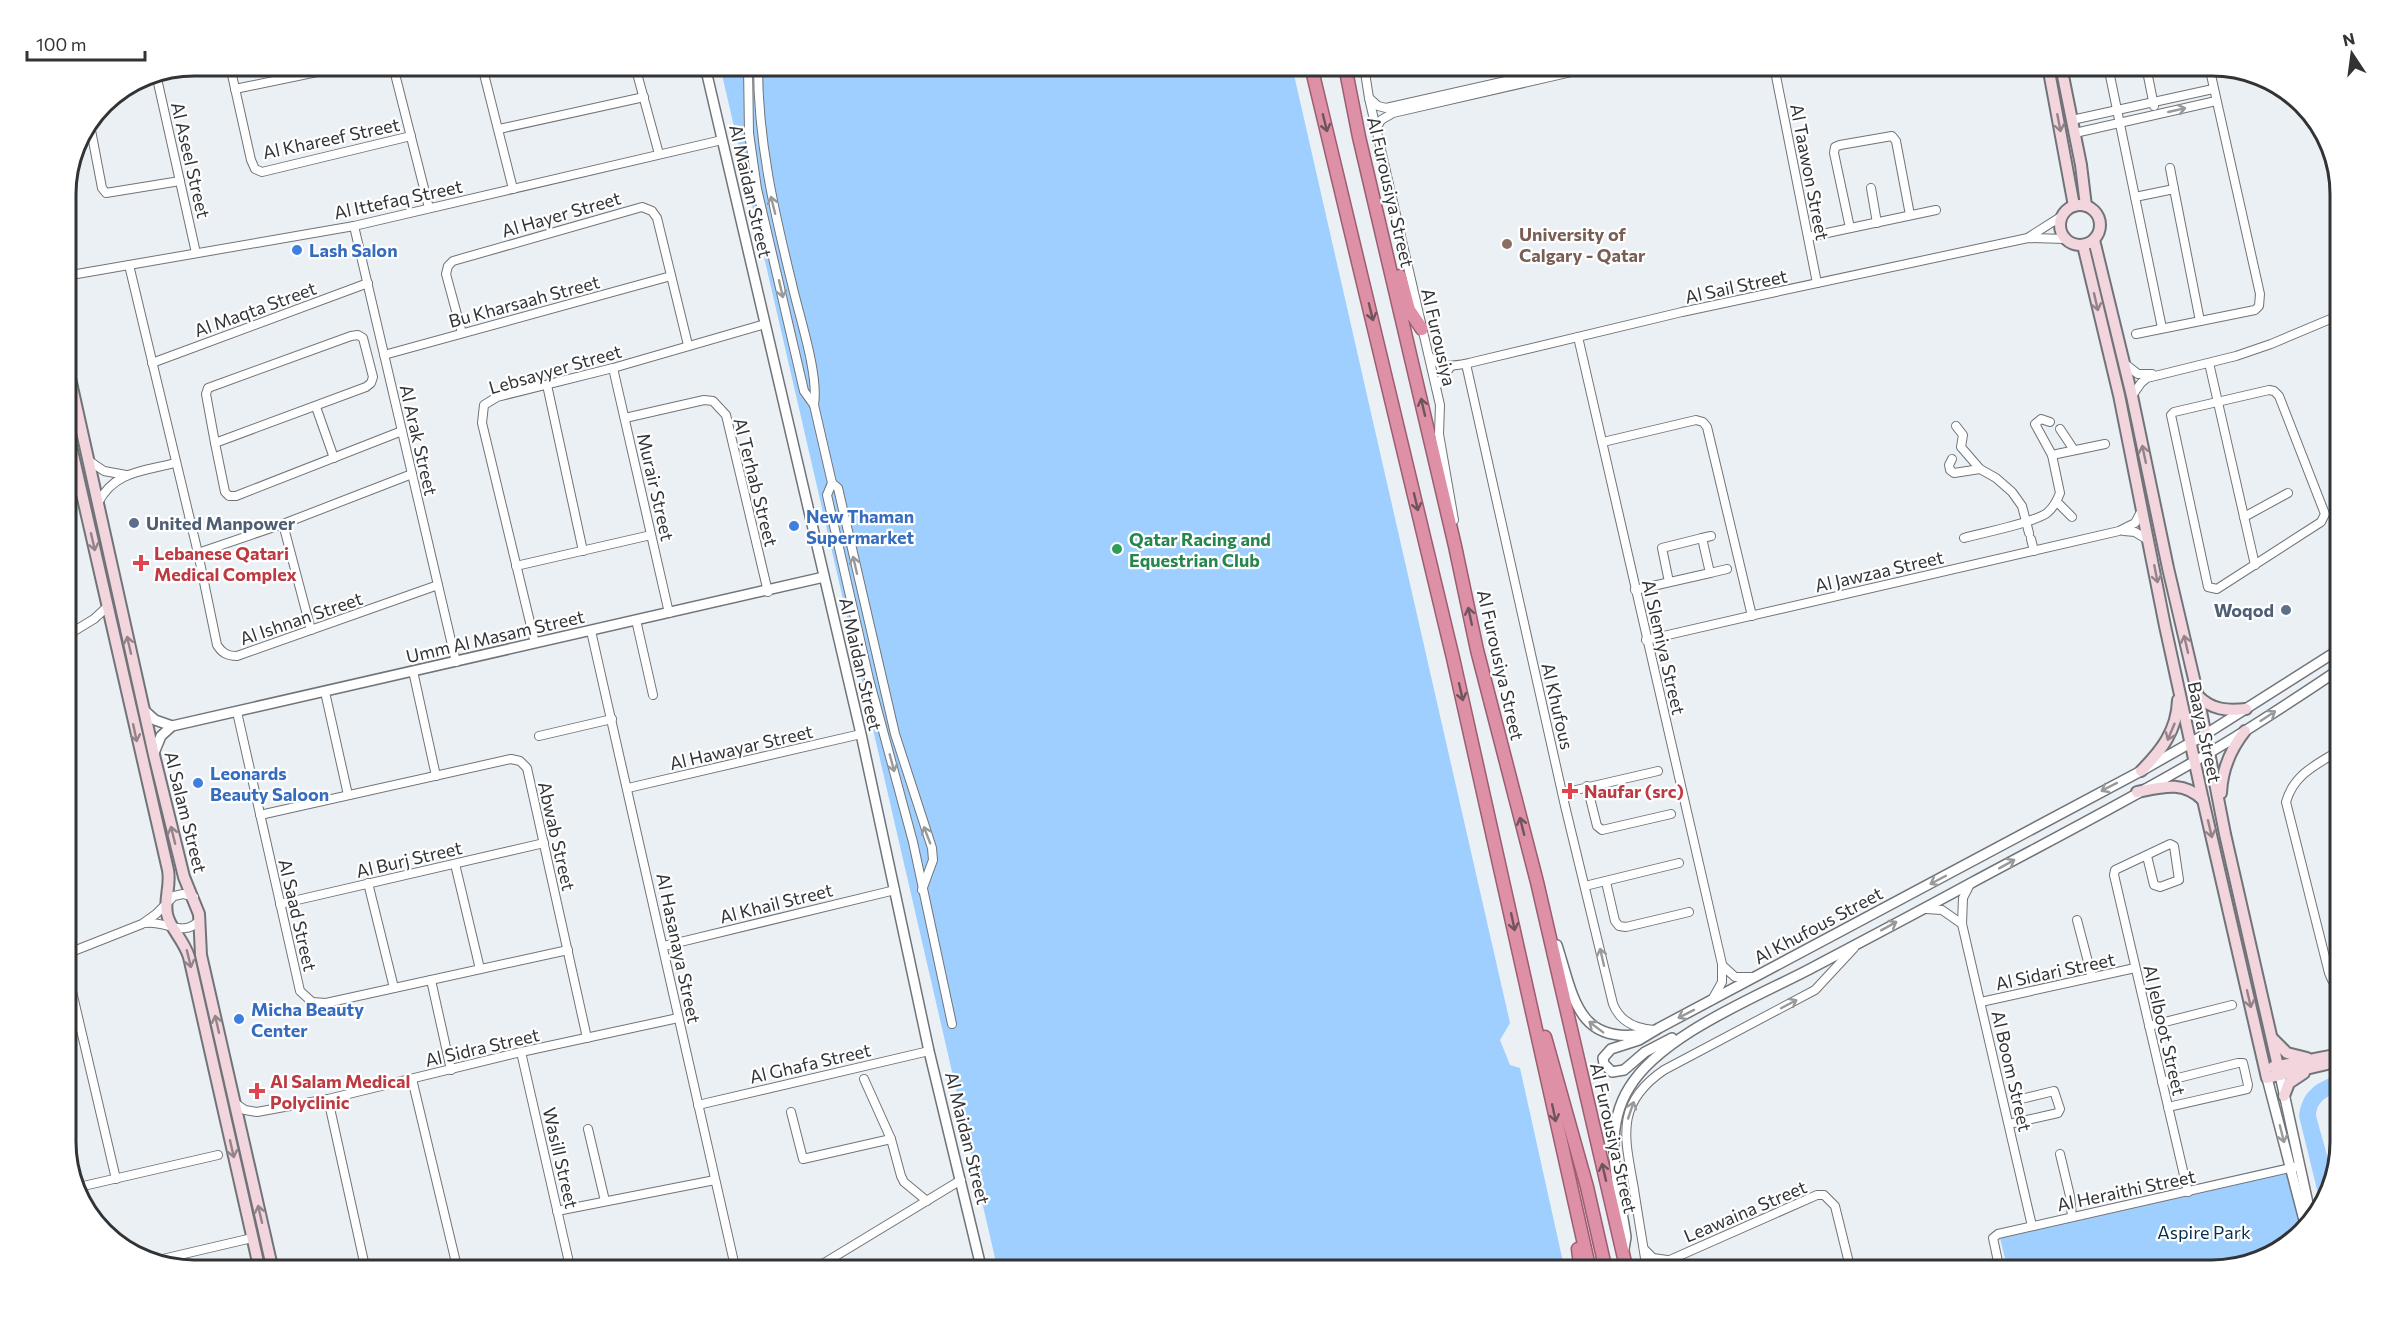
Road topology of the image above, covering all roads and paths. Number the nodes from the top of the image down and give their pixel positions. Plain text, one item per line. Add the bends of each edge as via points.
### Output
1 (232, 76) edge
2 (298, 76) edge
3 (396, 76) edge
4 (485, 76) edge
5 (638, 76) edge
6 (707, 76) edge
7 (748, 76) edge
8 (759, 76) edge
9 (1313, 76) edge
10 (1347, 76) edge
11 (1366, 76) edge
12 (1537, 76) edge
13 (1543, 76) edge
14 (1776, 76) edge
15 (2050, 76) edge
16 (2063, 76) edge
17 (2110, 76) edge
18 (2148, 76) edge
19 (2211, 76) edge
20 (158, 83) edge
21 (235, 89) junction
22 (2213, 89) junction
23 (644, 97) junction
24 (1369, 99) junction
25 (2216, 101) junction
26 (2153, 102) junction
27 (2117, 110) junction
28 (2097, 115) junction
29 (2156, 115) junction
30 (2072, 120) junction
31 (2119, 123) junction
32 (2099, 128) junction
33 (498, 129) junction
34 (1376, 129) junction
35 (2075, 133) junction
36 (411, 136) junction
37 (92, 137) edge
38 (1359, 137) junction
39 (722, 140) junction
40 (659, 154) junction
41 (2170, 168) dead end
42 (180, 181) junction
43 (1871, 188) dead end
44 (513, 189) junction
45 (2174, 189) junction
46 (2135, 197) junction
47 (2080, 206) junction
48 (429, 208) junction
49 (1936, 210) dead end
50 (1910, 216) junction
51 (2062, 216) junction
52 (1877, 223) junction
53 (354, 226) junction
54 (1850, 228) junction
55 (1808, 237) junction
56 (2028, 238) junction
57 (2066, 239) junction
58 (2094, 240) junction
59 (2083, 245) junction
60 (196, 253) junction
61 (129, 265) junction
62 (77, 274) edge
63 (671, 276) junction
64 (368, 284) junction
65 (1817, 284) junction
66 (2329, 320) edge
67 (2200, 321) junction
68 (765, 324) junction
69 (2162, 328) junction
70 (1422, 329) junction
71 (462, 333) junction
72 (2136, 334) dead end
73 (804, 335) junction
74 (1578, 337) junction
75 (792, 338) junction
76 (688, 345) junction
77 (384, 355) junction
78 (1429, 356) junction
79 (152, 363) junction
80 (2124, 363) junction
81 (2209, 363) junction
82 (1466, 364) junction
83 (1451, 366) junction
84 (613, 368) junction
85 (2162, 374) junction
86 (547, 385) junction
87 (1436, 387) junction
88 (2132, 396) junction
89 (2218, 401) junction
90 (814, 405) junction
91 (316, 406) junction
92 (77, 410) edge
93 (625, 418) junction
94 (2050, 422) dead end
95 (1956, 426) dead end
96 (2060, 429) dead end
97 (402, 431) junction
98 (1603, 442) junction
99 (215, 443) junction
100 (2105, 444) dead end
101 (2074, 450) junction
102 (1956, 453) junction
103 (2052, 455) junction
104 (333, 458) junction
105 (88, 460) junction
106 (175, 463) junction
107 (1980, 469) junction
108 (77, 473) edge
109 (412, 474) junction
110 (126, 476) junction
111 (832, 483) junction
112 (2288, 493) dead end
113 (2056, 502) junction
114 (97, 504) junction
115 (2143, 507) junction
116 (2072, 517) dead end
117 (2244, 518) junction
118 (2026, 520) junction
119 (283, 524) junction
120 (2119, 531) junction
121 (651, 535) junction
122 (1711, 536) dead end
123 (1702, 538) junction
124 (1964, 538) dead end
125 (2149, 542) junction
126 (1455, 546) junction
127 (583, 551) junction
128 (2034, 551) junction
129 (198, 553) junction
130 (2255, 565) junction
131 (516, 566) junction
132 (1727, 569) dead end
133 (1710, 573) junction
134 (825, 577) junction
135 (1669, 582) junction
136 (438, 585) junction
137 (1635, 590) junction
138 (768, 592) junction
139 (107, 607) junction
140 (669, 613) junction
141 (1752, 616) junction
142 (94, 619) junction
143 (636, 620) junction
144 (111, 623) junction
145 (77, 629) edge
146 (311, 630) junction
147 (591, 631) junction
148 (1646, 640) junction
149 (535, 644) junction
150 (2329, 656) edge
151 (456, 662) junction
152 (413, 671) junction
153 (2330, 676) edge
154 (2178, 682) junction
155 (325, 692) junction
156 (653, 695) dead end
157 (2198, 696) junction
158 (2246, 709) junction
159 (144, 710) junction
160 (237, 712) junction
161 (612, 719) junction
162 (172, 726) junction
163 (2245, 731) junction
164 (861, 734) junction
165 (2206, 734) junction
166 (538, 736) dead end
167 (2191, 743) junction
168 (2209, 753) junction
169 (154, 754) junction
170 (2330, 756) edge
171 (2195, 761) junction
172 (1658, 771) dead end
173 (2141, 771) junction
174 (436, 776) junction
175 (1587, 786) junction
176 (628, 788) junction
177 (2138, 792) junction
178 (1563, 793) junction
179 (348, 795) junction
180 (2203, 800) junction
181 (1671, 814) dead end
182 (2221, 814) junction
183 (260, 815) junction
184 (544, 843) junction
185 (2147, 856) junction
186 (1679, 863) dead end
187 (455, 864) junction
188 (1536, 882) junction
189 (1606, 882) junction
190 (368, 883) junction
191 (1971, 883) junction
192 (1585, 886) junction
193 (895, 890) junction
194 (922, 890) junction
195 (194, 897) junction
196 (167, 902) junction
197 (280, 904) junction
198 (1918, 910) junction
199 (1689, 912) dead end
200 (200, 920) junction
201 (2077, 920) dead end
202 (142, 924) junction
203 (1962, 924) junction
204 (173, 928) junction
205 (1859, 943) junction
206 (664, 946) junction
207 (77, 950) edge
208 (568, 950) junction
209 (1722, 964) junction
210 (2135, 968) junction
211 (480, 969) junction
212 (2330, 975) edge
213 (1756, 977) junction
214 (2092, 977) junction
215 (431, 980) junction
216 (394, 988) junction
217 (1529, 997) junction
218 (1712, 1000) junction
219 (1981, 1002) junction
220 (2232, 1005) dead end
221 (77, 1013) edge
222 (678, 1018) junction
223 (1707, 1022) junction
224 (952, 1024) dead end
225 (2149, 1026) junction
226 (1653, 1032) junction
227 (2270, 1033) junction
228 (587, 1038) junction
229 (929, 1051) junction
230 (521, 1052) junction
231 (2330, 1058) edge
232 (2330, 1062) edge
233 (2317, 1063) junction
234 (451, 1070) junction
235 (2278, 1071) junction
236 (862, 1073) junction
237 (2266, 1073) junction
238 (412, 1079) junction
239 (2162, 1082) junction
240 (2284, 1096) junction
241 (328, 1099) junction
242 (2021, 1099) dead end
243 (235, 1103) junction
244 (698, 1105) junction
245 (2168, 1107) junction
246 (257, 1112) junction
247 (791, 1112) dead end
248 (2009, 1124) junction
249 (241, 1129) junction
250 (588, 1129) dead end
251 (891, 1138) junction
252 (2060, 1154) dead end
253 (218, 1155) dead end
254 (2295, 1167) junction
255 (116, 1179) junction
256 (715, 1180) junction
257 (961, 1180) junction
258 (85, 1186) edge
259 (2188, 1192) junction
260 (604, 1201) junction
261 (927, 1201) junction
262 (1574, 1203) junction
263 (2309, 1210) edge
264 (557, 1211) junction
265 (2304, 1216) edge
266 (2075, 1217) junction
267 (2032, 1226) junction
268 (252, 1238) junction
269 (1644, 1248) junction
270 (1623, 1254) junction
271 (172, 1258) edge
272 (1669, 1260) joint
273 (258, 1261) edge
274 (271, 1261) edge
275 (364, 1261) edge
276 (456, 1261) edge
277 (569, 1261) edge
278 (734, 1261) edge
279 (828, 1261) edge
280 (980, 1261) edge
281 (1580, 1261) edge
282 (1588, 1261) edge
283 (1604, 1261) edge
284 (1624, 1261) edge
285 (1646, 1261) edge
286 (1849, 1261) edge
287 (1998, 1261) edge

1 - 21 street, Al Khareef Street
2 - 21 street
3 - 36 street
4 - 33 street
5 - 23 street
6 - 39 street, Al Maidan Street
7 -> 75 street via 748,133 757,189
73 -> 8 street via 770,193
9 -> 217 highway via 1453,658
10 - 38 highway, Al Furousiya Street
11 - 24 street, Al Furousiya
12 - 24 street via 1386,108
13 - 34 street via 1393,113 1381,120
14 - 55 street, Al Taawon Street
15 -> 47 main road
16 - 30 main road
17 - 27 street
18 - 26 street
19 - 22 street
20 - 42 street, Al Aseel Street
21 - 36 street, Al Khareef Street via 251,160 255,169 262,172
22 - 25 street
22 - 26 street
23 - 33 street
23 - 40 street
24 - 34 street, Al Furousiya
29 -> 25 street
25 - 67 street via 2260,299 2255,310
26 - 27 street
26 - 29 street
27 - 28 street
27 - 31 street
28 - 30 street
28 - 32 street
29 - 31 street
30 - 35 main road
31 - 32 street
31 - 46 street
32 - 35 street
33 - 44 street
34 - 70 street, Al Furousiya
35 - 47 main road
36 - 48 street
37 - 42 street via 106,193
38 - 70 highway via 1379,188 1409,310
126 -> 38 highway, Al Furousiya Street
39 - 40 street, Al Ittefaq Street
39 - 68 street, Al Maidan Street
40 - 44 street, Al Ittefaq Street
41 - 45 street
42 - 60 street, Al Aseel Street
43 - 52 street
44 - 48 street, Al Ittefaq Street
45 - 46 street
45 - 67 street
46 - 69 street
47 - 51 main road
47 - 58 main road via 2096,212 2099,218 2100,230
48 - 53 street, Al Ittefaq Street
49 - 50 street
50 - 52 street
50 - 54 street via 1892,136 1840,145 1834,153
51 - 56 street, Al Sail Street
51 - 57 main road via 2060,228
52 - 54 street
53 - 60 street, Al Ittefaq Street
53 - 64 street, Al Arak Street
54 - 55 street
55 - 65 street, Al Taawon Street
56 - 57 street, Al Sail Street
56 - 65 street, Al Sail Street
57 - 59 main road
58 - 59 main road
58 - 80 main road, Baaya Street
59 -> 115 main road, Baaya Street
60 - 61 street, Al Ittefaq Street
61 - 62 street, Al Ittefaq Street
61 - 79 street, Al Ishnan Street
63 - 71 street, Bu Kharsaah Street
63 - 71 street, Al Hayer Street via 655,214 638,208 453,261 446,274
63 - 76 street, Al Hayer Street
64 - 77 street, Al Arak Street
64 - 79 street, Al Maqta Street
65 - 74 street, Al Sail Street
66 - 81 street via 2271,344
67 - 69 street
68 - 76 street, Lebsayyer Street
68 - 134 street, Al Maidan Street
69 - 72 street
70 - 78 street, Al Furousiya
71 - 77 street, Bu Kharsaah Street
73 - 75 street
73 - 90 street via 816,395
74 - 82 street, Al Sail Street
74 - 98 street, Al Slemiya Street
75 - 90 street via 804,391
76 - 84 street, Lebsayyer Street
77 - 97 street, Al Arak Street
78 - 83 street via 1438,364
78 - 87 street, Al Furousiya
79 - 106 street, Al Ishnan Street
80 - 85 street via 2138,374
80 - 88 main road, Baaya Street
81 - 85 street
81 - 89 street
82 - 83 street, Al Sail Street
82 - 178 street, Al Khufous
83 - 87 street
84 - 86 street, Lebsayyer Street
84 - 93 street, Murair Street
85 - 88 street via 2147,378
86 - 127 street
86 - 131 street, Lebsayyer Street via 497,397 484,405 482,423
87 - 126 street, Al Furousiya
157 -> 88 main road, Baaya Street
89 - 117 street
89 - 130 street via 2269,390 2279,396 2325,514 2320,522
89 - 130 street via 2171,415 2208,587 2217,589
90 - 111 street
91 - 99 street
91 - 99 street via 372,383 363,338 351,336 208,388
91 - 104 street
92 - 105 main road, Al Salam Street
93 - 121 street, Murair Street
93 - 138 street, Al Terhab Street via 704,400 713,400 726,415
94 - 103 street via 2041,419 2035,424
95 - 102 street via 1963,435
96 - 101 street
97 - 104 street
97 - 109 street, Al Arak Street
98 - 137 street, Al Slemiya Street
98 - 141 street via 1696,420 1703,422
99 - 104 street via 229,496
100 - 101 street
101 - 103 street
102 - 107 street
102 - 107 street via 1949,465 1954,473
103 - 113 street via 2060,493
105 - 110 street via 104,471
105 - 114 main road, Al Salam Street
106 - 110 street
106 - 129 street, Al Ishnan Street
107 - 118 street via 2012,492
108 -> 139 main road, Al Salam Street
109 - 119 street
109 - 136 street, Al Arak Street
110 - 114 street via 107,488
111 -> 194 street via 827,495
194 -> 111 street via 933,860 932,848 895,734 838,488
112 - 117 street
113 - 116 street
113 - 118 street via 2045,515
159 -> 114 main road, Al Salam Street
115 - 120 street via 2135,523
115 - 125 main road, Baaya Street
117 - 130 street
118 - 124 street
118 - 128 street
119 - 129 street
119 - 146 street
120 - 125 street via 2135,532
120 - 128 street, Al Jawzaa Street
121 - 127 street
121 - 140 street, Murair Street
122 - 123 street
123 - 133 street
123 - 135 street via 1662,548
125 -> 154 main road, Baaya Street
188 -> 126 highway, Al Furousiya Street
127 - 131 street
128 - 141 street, Al Jawzaa Street
129 - 146 street, Al Ishnan Street via 218,645 226,654 237,656
131 - 149 street, Lebsayyer Street
132 - 133 street
133 - 135 street
134 - 138 street, Umm Al Masam Street
134 - 164 street, Al Maidan Street
135 - 137 street
136 - 146 street, Al Ishnan Street
136 - 151 street, Al Arak Street
137 - 148 street, Al Slemiya Street
138 - 140 street, Umm Al Masam Street
139 - 142 street
139 - 144 main road, Al Salam Street
140 - 143 street, Umm Al Masam Street
141 - 148 street, Al Jawzaa Street
142 - 144 street
142 - 145 street
143 - 147 street, Umm Al Masam Street
143 - 156 street
144 -> 196 main road, Al Salam Street via 168,870
147 - 149 street, Umm Al Masam Street
147 - 161 street, Al Hasanaya Street
148 - 209 street, Al Slemiya Street
149 - 151 street, Umm Al Masam Street
150 - 158 street, Al Khufous Street
151 - 152 street, Umm Al Masam Street
152 - 155 street, Umm Al Masam Street
152 - 174 street
163 -> 153 street, Al Khufous Street
154 - 167 main road, Baaya Street
154 -> 173 main road via 2177,716 2169,736
155 - 160 street, Umm Al Masam Street
155 - 179 street
157 - 158 main road via 2215,708
157 - 165 main road, Baaya Street
158 - 165 street, Al Khufous Street
159 - 162 street via 155,720
159 - 169 main road, Al Salam Street
160 - 162 street, Umm Al Masam Street
160 - 183 street, Al Saad Street
161 - 166 street
161 - 176 street, Al Hasanaya Street
162 - 169 street via 159,740
163 - 168 street, Al Khufous Street
163 - 182 main road via 2226,764
164 - 176 street, Al Hawayar Street
164 - 193 street, Al Maidan Street
165 - 167 street, Al Khufous Street
165 - 168 main road, Baaya Street
167 - 171 main road, Baaya Street
167 - 173 street, Al Khufous Street
168 - 171 street, Al Khufous Street
168 - 182 main road, Baaya Street
195 -> 169 main road, Al Salam Street via 184,877
170 - 212 street via 2291,786 2286,802
171 - 177 street, Al Khufous Street
171 - 180 main road, Baaya Street
172 - 175 street
173 -> 213 street, Al Khufous Street
174 - 179 street, Abwab Street
174 - 184 street, Abwab Street via 512,759 520,761 527,768
175 - 178 street
175 - 181 street via 1597,826 1602,830
176 - 206 street, Al Hasanaya Street
177 - 180 main road via 2176,786 2191,790
191 -> 177 street, Al Khufous Street
178 - 192 street, Al Khufous
179 - 183 street, Abwab Street
180 -> 237 main road, Baaya Street
182 - 227 main road, Baaya Street
183 - 197 street, Al Saad Street
184 - 187 street, Al Burj Street
184 - 208 street, Abwab Street
185 - 185 street via 2165,846 2174,846 2179,880 2160,887 2154,885
185 - 210 street, Al Jelboot Street via 2115,870 2114,875
186 - 189 street
187 - 190 street, Al Burj Street
187 - 211 street
226 -> 188 street, Al Khufous Street via 1614,1036 1595,1028 1584,1017 1575,1001
270 -> 188 highway, Al Furousiya Street
189 - 192 street
189 - 199 street via 1619,926
190 - 197 street, Al Burj Street
190 - 216 street
191 - 198 street, Al Khufous Street
191 - 203 street, Al Boom Street via 1963,898
226 -> 192 street, Al Khufous via 1633,1026 1615,1009
193 - 206 street, Al Khail Street
193 - 229 street, Al Maidan Street
194 - 224 street
195 - 196 street via 179,895
195 - 200 main road, Al Salam Street
196 - 202 street
196 - 204 main road, Al Salam Street via 167,916
197 - 216 street, Al Saad Street via 300,991 312,1002 326,1003
198 - 203 street via 1942,910
205 -> 198 street, Al Khufous Street
200 - 204 street via 187,929
243 -> 200 main road, Al Salam Street via 201,955
201 - 214 street
202 - 204 street via 161,923
202 - 207 street
203 - 219 street, Al Boom Street
204 -> 268 main road, Al Salam Street via 189,957
205 - 223 street, Al Khufous Street
269 -> 205 street via 1625,1144 1626,1122 1638,1094 1664,1070 1819,988
206 - 222 street, Al Hasanaya Street
208 - 211 street, Al Saad Street
208 - 228 street, Abwab Street
209 - 213 street via 1735,977
209 - 218 street, Al Slemiya Street via 1722,982
210 - 214 street, Al Sidari Street
210 - 225 street, Al Jelboot Street
211 - 215 street, Al Saad Street
213 - 218 street, Al Khufous Street
214 - 219 street, Al Sidari Street
215 - 216 street, Al Saad Street
215 - 234 street
217 -> 262 highway
217 - 283 highway via 1570,1122
218 -> 226 street, Al Khufous Street
219 - 248 street, Al Boom Street
220 - 225 street
221 - 255 street
222 - 228 street, Al Sidra Street
222 - 244 street, Al Hasanaya Street
223 - 226 street via 1649,1050 1620,1071 1607,1069 1603,1061 1606,1052
223 - 270 street, Al Khufous Street via 1652,1059 1629,1086 1618,1110 1614,1152 1626,1237
225 - 239 street, Al Jelboot Street
227 - 233 main road via 2287,1053
227 - 235 main road, Baaya Street
228 - 230 street, Al Sidra Street
229 - 236 street, Al Ghafa Street
229 - 257 street, Al Maidan Street
230 - 234 street, Al Sidra Street
230 - 264 street, Wasill Street
231 - 233 main road
232 - 233 main road
233 - 235 main road
233 - 240 main road via 2289,1083
234 - 238 street, Al Sidra Street
235 - 237 main road
235 - 240 street, Baaya Street
236 - 244 street, Al Ghafa Street
236 - 251 street
237 -> 254 street, Baaya Street
238 - 241 street, Al Sidra Street
238 - 276 street
239 - 245 street, Al Jelboot Street
239 - 245 street via 2238,1063 2245,1066 2247,1089
240 - 254 street, Baaya Street
241 - 246 street, Al Sidra Street
241 - 275 street
242 - 248 street via 2054,1091 2060,1109 2058,1113
243 - 246 street
243 - 249 main road, Al Salam Street
244 - 256 street, Al Hasanaya Street
245 - 259 street, Al Jelboot Street
246 - 249 street via 247,1118
247 - 251 street via 803,1159
248 - 267 street, Al Boom Street
274 -> 249 main road, Al Salam Street
250 - 260 street
251 - 261 street via 904,1182
252 - 266 street
253 - 255 street
254 - 259 street, Al Heraithi Street
254 - 263 street, Baaya Street
254 - 265 street, Baaya Street
255 - 258 street
256 - 260 street
256 - 278 street, Al Hasanaya Street
257 - 261 street
257 - 280 street, Al Maidan Street
259 - 266 street, Al Heraithi Street
260 - 264 street
261 - 279 street
262 - 281 highway
262 - 282 highway
264 - 277 street, Wasill Street
266 - 267 street, Al Heraithi Street
267 - 287 street, Al Heraithi Street via 1993,1238
268 - 271 street
268 - 273 main road, Al Salam Street
269 - 272 street, Leawaina Street via 1653,1258
269 - 285 street
270 - 284 highway, Al Furousiya Street
272 - 286 street, Leawaina Street via 1824,1195 1835,1206

